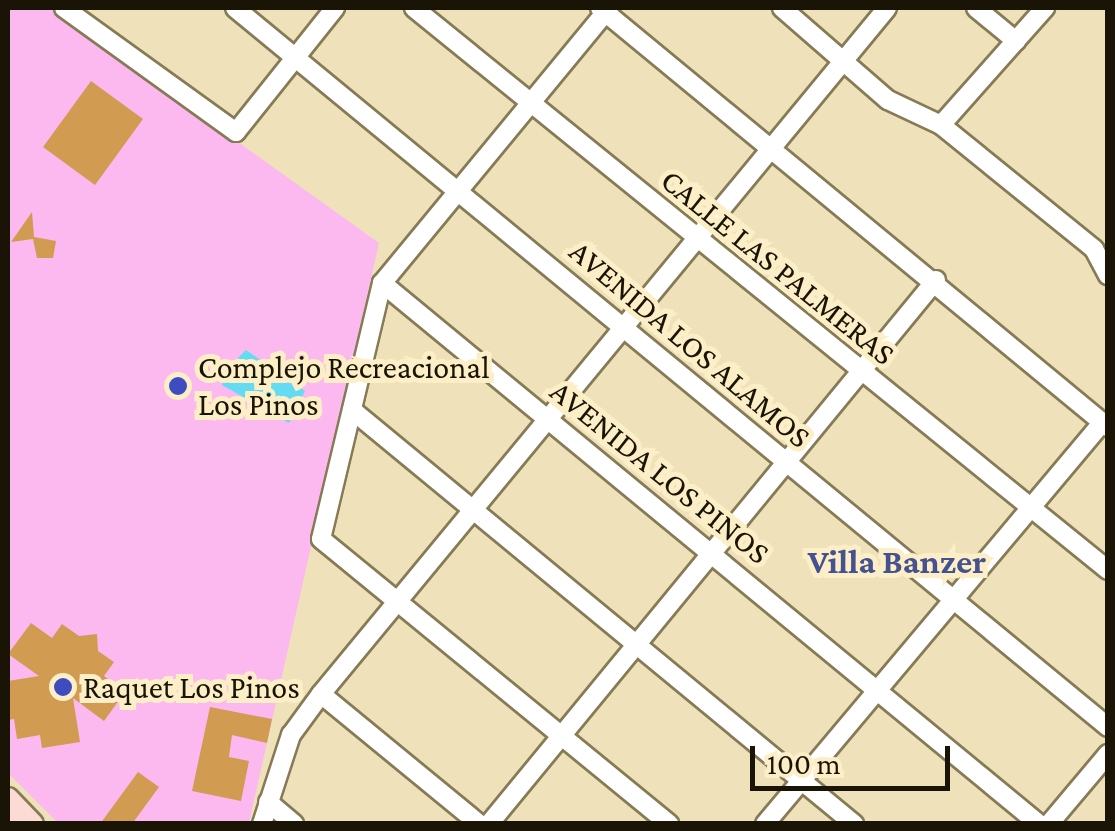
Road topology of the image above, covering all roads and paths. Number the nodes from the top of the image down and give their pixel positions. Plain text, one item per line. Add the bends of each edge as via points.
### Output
1 (64, 8) edge
2 (235, 8) edge
3 (335, 8) edge
4 (414, 8) edge
5 (782, 8) edge
6 (887, 8) edge
7 (976, 8) edge
8 (1046, 8) edge
9 (605, 9) edge
10 (1016, 41) junction
11 (296, 56) junction
12 (846, 61) junction
13 (530, 103) junction
14 (941, 125) junction
15 (770, 148) junction
16 (460, 193) junction
17 (696, 239) junction
18 (1102, 254) edge
19 (1108, 275) edge
20 (936, 280) junction
21 (382, 284) junction
22 (623, 328) junction
23 (860, 372) junction
24 (352, 410) junction
25 (547, 420) junction
26 (1105, 425) edge
27 (786, 462) junction
28 (1031, 507) junction
29 (473, 513) junction
30 (711, 552) junction
31 (1108, 570) edge
32 (950, 596) junction
33 (399, 604) junction
34 (635, 644) junction
35 (877, 686) junction
36 (321, 694) junction
37 (1108, 727) edge
38 (562, 736) junction
39 (1108, 754) edge
40 (800, 780) junction
41 (8, 798) edge
42 (268, 802) junction
43 (33, 824) edge
44 (262, 824) edge
45 (294, 824) edge
46 (479, 824) edge
47 (489, 824) edge
48 (668, 824) edge
49 (765, 824) edge
50 (854, 824) edge
51 (1039, 824) edge
52 (1050, 824) edge

1 - 11 street via 236,132
2 - 11 street, AVENIDA LOS ALAMOS
3 - 11 street
4 - 13 street, CALLE LAS PALMERAS
5 - 12 street
6 - 12 street
7 - 10 street
8 - 10 street
9 - 13 street
9 - 15 street
10 - 14 street
11 - 16 street, AVENIDA LOS ALAMOS
12 - 14 street via 888,100
12 - 15 street
13 - 16 street
13 - 17 street, CALLE LAS PALMERAS
14 - 18 street
15 - 17 street
15 - 20 street
16 - 21 street
16 - 22 street, AVENIDA LOS ALAMOS
17 - 22 street
17 - 23 street, CALLE LAS PALMERAS
18 - 19 street
20 - 23 street
20 - 26 street
21 - 24 street
21 - 25 street, AVENIDA LOS PINOS
22 - 25 street
22 - 27 street, AVENIDA LOS ALAMOS
23 - 27 street
23 - 28 street, CALLE LAS PALMERAS
24 - 29 street
24 - 33 street via 321,539
25 - 29 street
25 - 30 street, AVENIDA LOS PINOS
26 - 28 street
27 - 30 street
27 - 32 street, AVENIDA LOS ALAMOS
28 - 31 street, CALLE LAS PALMERAS
28 - 32 street
29 - 33 street
29 - 34 street
30 - 34 street
30 - 35 street, AVENIDA LOS PINOS
32 - 35 street
32 - 37 street, AVENIDA LOS ALAMOS
33 - 36 street
33 - 38 street
34 - 38 street
34 - 40 street
35 - 40 street
35 - 51 street, AVENIDA LOS PINOS
36 - 42 street via 291,735
36 - 46 street
38 - 47 street
38 - 48 street
39 - 52 street
40 - 49 street
40 - 50 street
41 - 43 main road
42 - 44 street
42 - 45 street

